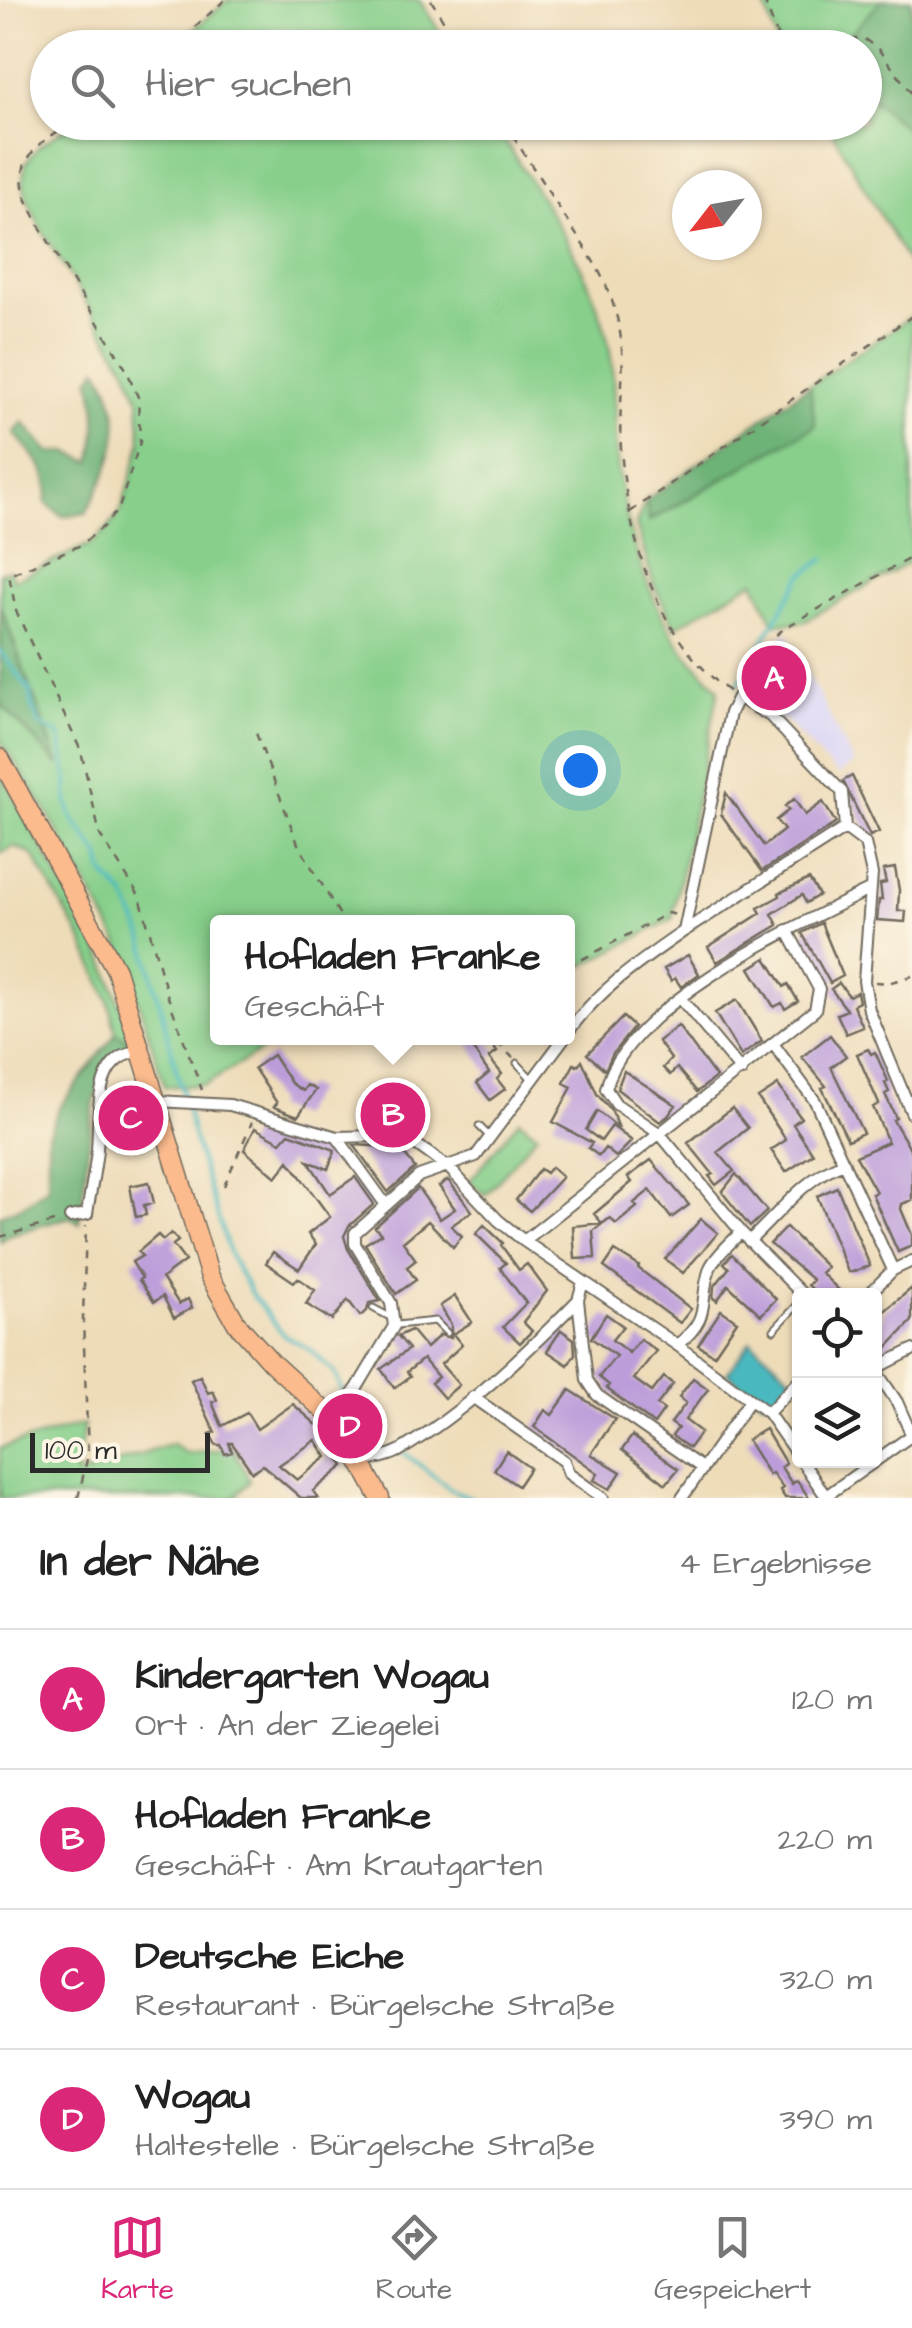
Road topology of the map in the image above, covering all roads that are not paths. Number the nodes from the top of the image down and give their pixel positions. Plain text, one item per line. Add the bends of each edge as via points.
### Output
1 (0, 758) edge
2 (845, 828) junction
3 (869, 890) junction
4 (786, 930) junction
5 (684, 932) junction
6 (681, 999) junction
7 (575, 1023) edge
8 (559, 1045) edge
9 (774, 1045) junction
10 (142, 1052) junction
11 (517, 1062) road end
12 (741, 1071) junction
13 (534, 1080) junction
14 (166, 1101) junction
15 (912, 1114) edge
16 (479, 1126) dead end
17 (660, 1134) junction
18 (337, 1137) junction
19 (490, 1137) junction
20 (844, 1162) junction
21 (449, 1168) junction
22 (386, 1205) junction
23 (70, 1217) road end
24 (745, 1236) junction
25 (524, 1241) junction
26 (910, 1265) edge
27 (892, 1270) junction
28 (583, 1282) junction
29 (796, 1288) edge
30 (875, 1288) edge
31 (578, 1300) junction
32 (372, 1308) dead end
33 (792, 1311) edge
34 (393, 1322) junction
35 (774, 1330) dead end
36 (448, 1333) dead end
37 (678, 1345) junction
38 (912, 1350) edge
39 (882, 1365) edge
40 (881, 1378) edge
41 (792, 1388) edge
42 (473, 1397) junction
43 (750, 1400) junction
44 (337, 1411) junction
45 (768, 1413) junction
46 (912, 1436) edge
47 (792, 1448) edge
48 (361, 1463) junction
49 (702, 1468) junction
50 (806, 1468) edge
51 (684, 1497) edge
52 (826, 1497) edge
53 (380, 1498) edge
54 (602, 1498) edge

1 - 10 main road via 116,970
2 - 3 street via 865,842
2 - 5 street
2 - 5 street via 842,792 770,716 738,697
3 - 4 street
3 - 15 street via 868,1010
4 - 6 street
4 - 9 street via 819,990 815,1010
5 - 7 street via 630,968
6 - 12 street
6 - 17 street via 610,1070 606,1089 616,1104
8 - 13 street
9 - 12 street
9 - 20 street via 815,1101
10 - 14 main road
10 - 23 street via 108,1070 87,1214
11 - 13 lane
12 - 17 street
13 - 19 street
14 - 18 street via 256,1112
14 - 44 main road via 192,1228 210,1276 237,1324 272,1363
16 - 19 lane
17 - 24 street
17 - 25 street
18 - 21 street via 410,1140
18 - 22 street
19 - 21 street via 476,1156
20 - 24 street via 823,1171
20 - 27 street
21 - 22 street via 419,1176
21 - 25 street
22 - 34 street via 355,1234 354,1244 391,1303
24 - 29 street
24 - 37 street via 710,1266 704,1312
25 - 28 street
26 - 27 street
27 - 30 street
28 - 31 street
28 - 37 street
31 - 42 street
31 - 49 street via 587,1380 597,1395
32 - 34 lane
33 - 35 lane
34 - 36 lane via 435,1320
34 - 44 street
37 - 43 street
38 - 39 street
40 - 46 street
41 - 45 street
42 - 48 street via 400,1450
42 - 54 street via 564,1461 569,1474
43 - 45 street
43 - 49 street
44 - 48 main road
45 - 47 street
46 - 52 street
48 - 53 main road
49 - 51 street
50 - 52 street

